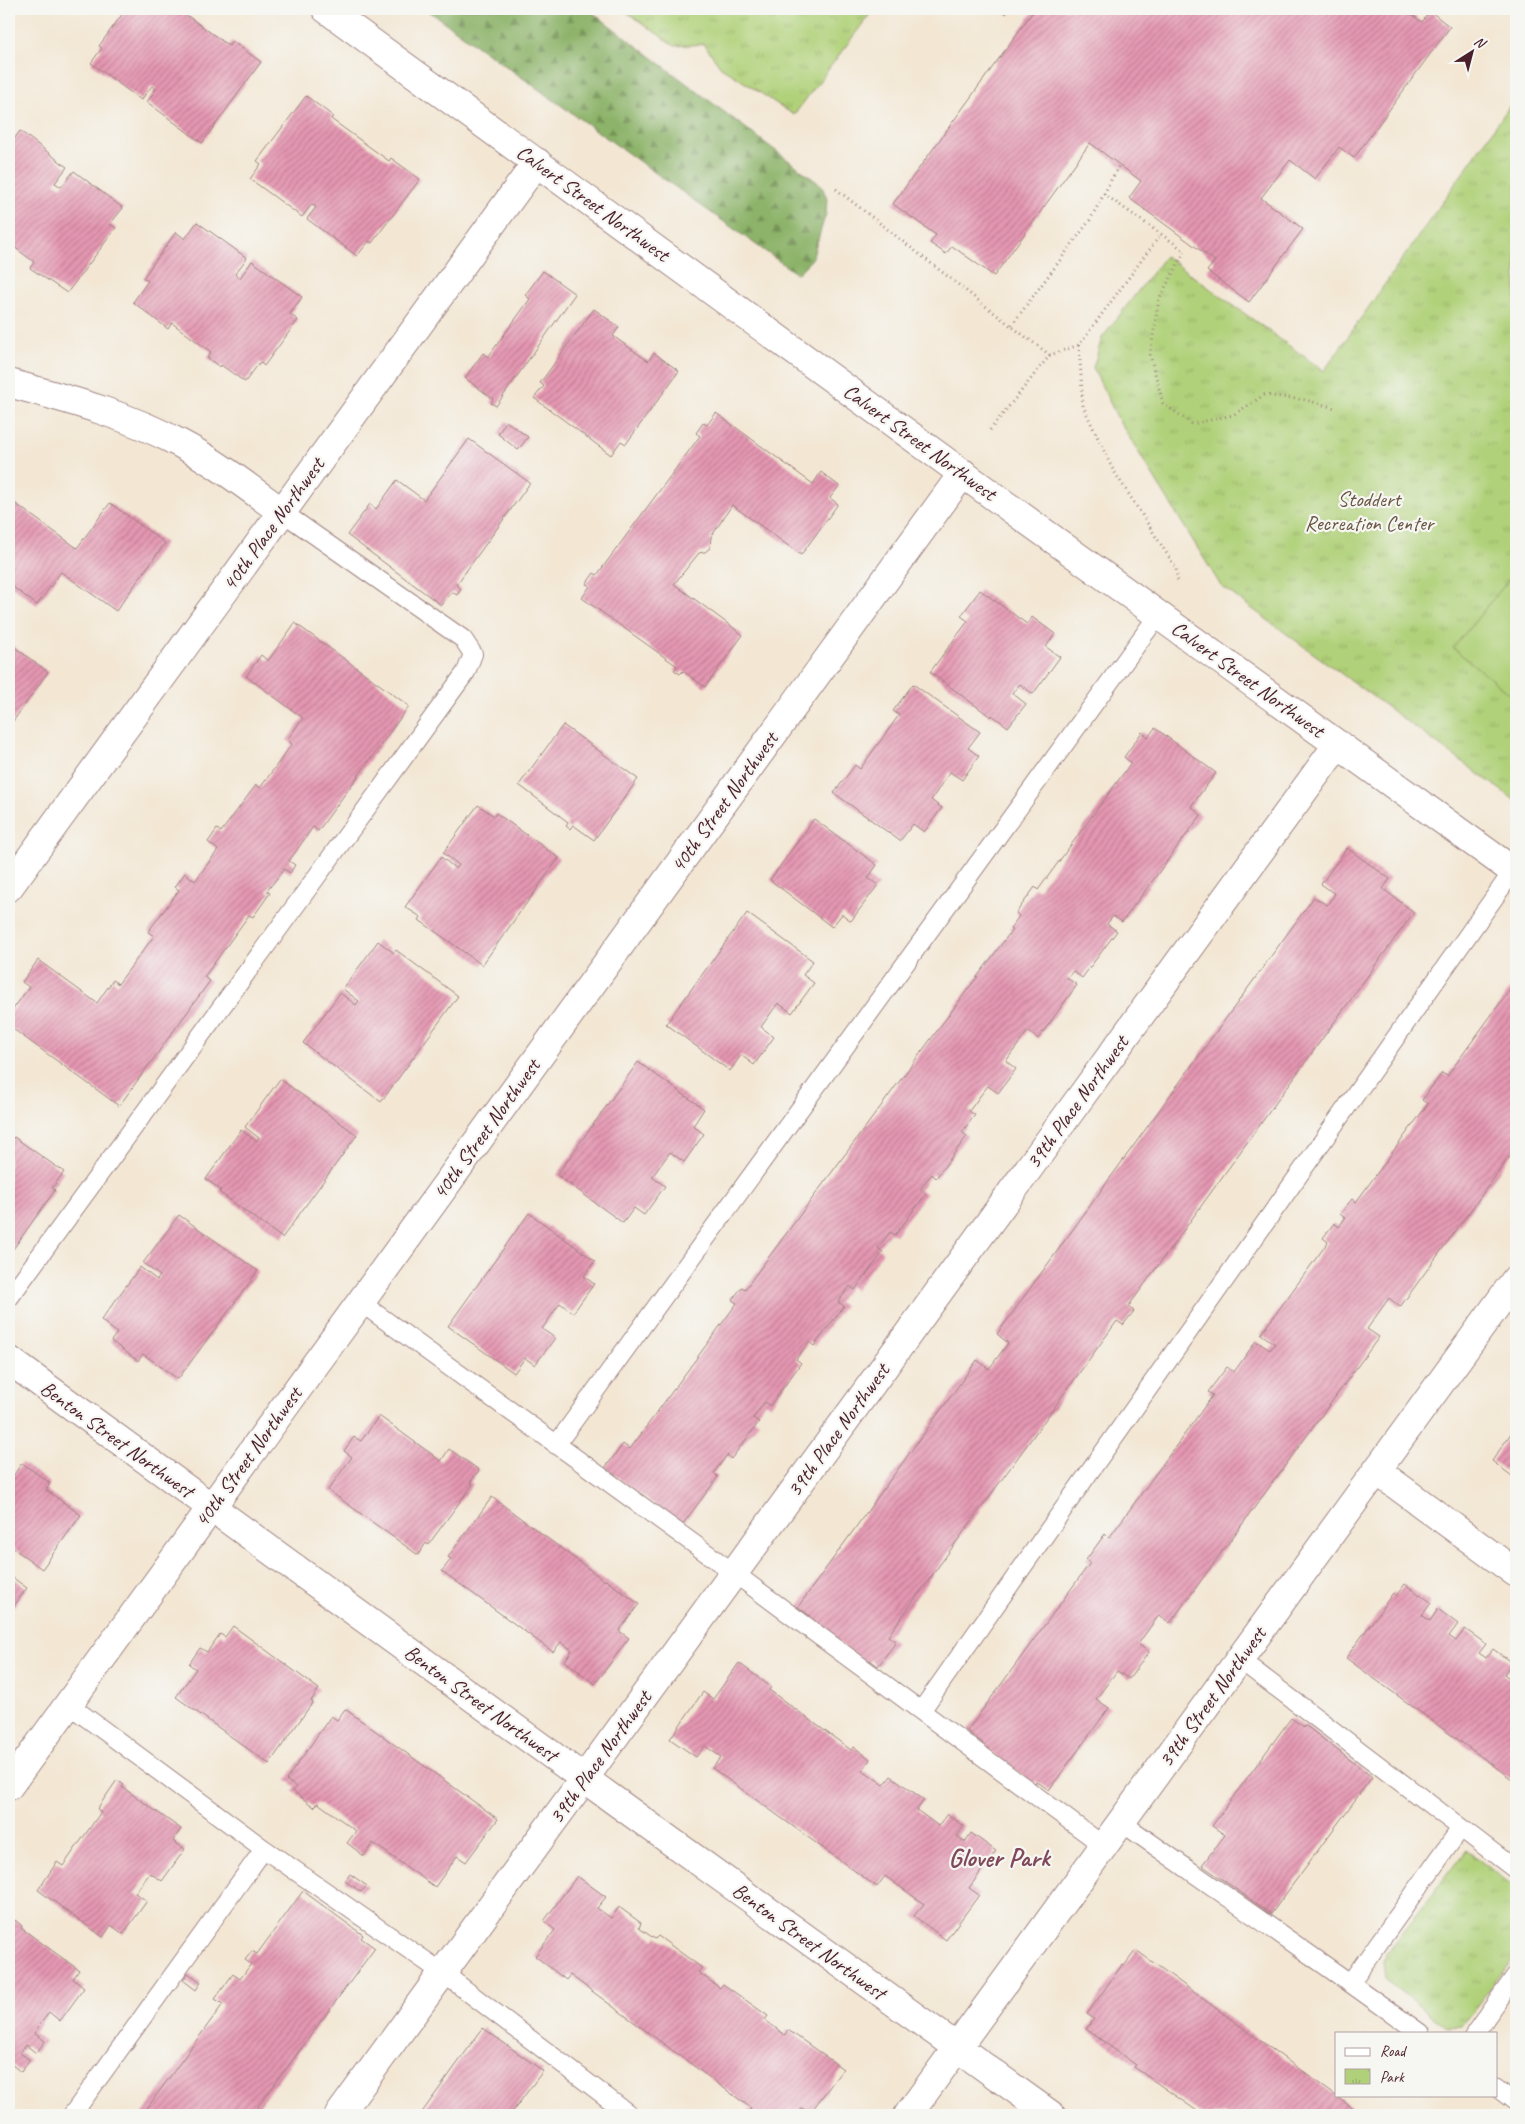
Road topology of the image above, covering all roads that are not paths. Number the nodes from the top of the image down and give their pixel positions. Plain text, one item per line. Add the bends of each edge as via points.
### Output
1 (326, 9) edge
2 (537, 162) junction
3 (9, 384) edge
4 (963, 473) junction
5 (282, 512) junction
6 (1158, 614) junction
7 (1338, 744) junction
8 (1515, 872) edge
9 (9, 887) edge
10 (1513, 1291) edge
11 (9, 1298) edge
12 (360, 1302) junction
13 (9, 1360) edge
14 (556, 1444) junction
15 (1377, 1471) junction
16 (211, 1507) junction
17 (734, 1573) junction
18 (1516, 1573) edge
19 (1239, 1660) junction
20 (68, 1704) junction
21 (921, 1711) junction
22 (584, 1779) junction
23 (9, 1786) edge
24 (1121, 1822) junction
25 (1461, 1828) junction
26 (1104, 1846) junction
27 (264, 1849) junction
28 (1516, 1870) edge
29 (443, 1973) junction
30 (1516, 1975) edge
31 (1350, 1983) junction
32 (1419, 2032) edge
33 (1476, 2032) edge
34 (957, 2048) junction
35 (1498, 2088) edge
36 (1516, 2102) edge
37 (619, 2112) edge
38 (72, 2115) edge
39 (339, 2115) edge
40 (908, 2115) edge
41 (1051, 2115) edge

1 - 2 street, Calvert Street Northwest
2 - 4 street, Calvert Street Northwest
2 - 5 street, 40th Place Northwest
3 - 5 street via 88,406 134,422 179,443 235,477
4 - 6 street, Calvert Street Northwest
4 - 12 street, 40th Street Northwest
5 - 9 street, 40th Place Northwest
5 - 11 lane via 463,639 473,654 466,672
6 - 7 street, Calvert Street Northwest
6 - 14 lane
7 - 8 street, Calvert Street Northwest
7 - 17 street, 39th Place Northwest
8 - 21 lane
10 - 15 street, 39th Street Northwest
12 - 14 lane
12 - 16 street, 40th Street Northwest
13 - 16 street, Benton Street Northwest
14 - 17 lane
15 - 18 street
15 - 19 street, 39th Street Northwest
16 - 20 street, 40th Street Northwest
16 - 22 street, Benton Street Northwest
17 - 21 lane
17 - 22 street, 39th Place Northwest
19 - 24 street, 39th Street Northwest
19 - 25 lane
20 - 23 street, 40th Street Northwest
20 - 27 lane
21 - 26 lane
22 - 29 street, 39th Place Northwest
22 - 34 street, Benton Street Northwest
24 - 26 street, 39th Street Northwest
24 - 31 lane
25 - 28 lane
25 - 31 lane
26 - 34 street, 39th Street Northwest
27 - 29 lane
27 - 38 lane
29 - 37 lane
29 - 39 street, 39th Place Northwest
30 - 33 lane
31 - 32 lane
34 - 40 street, 39th Street Northwest
34 - 41 street, Benton Street Northwest
35 - 36 lane

